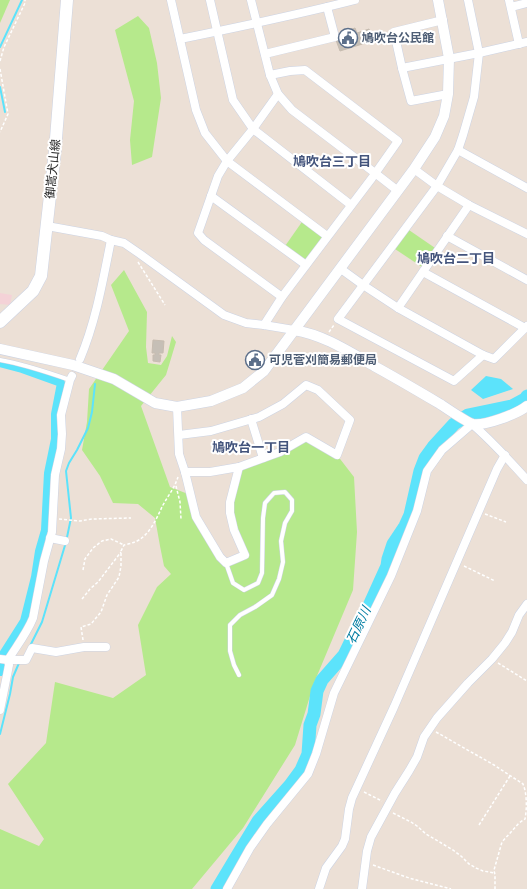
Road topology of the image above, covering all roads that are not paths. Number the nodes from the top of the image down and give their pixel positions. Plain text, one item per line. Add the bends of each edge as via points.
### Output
1 (67, 0) edge
2 (171, 0) edge
3 (210, 0) edge
4 (251, 0) edge
5 (354, 0) edge
6 (438, 0) edge
7 (468, 0) edge
8 (510, 3) edge
9 (527, 3) edge
10 (327, 8) junction
11 (443, 20) junction
12 (257, 23) junction
13 (217, 32) junction
14 (180, 39) junction
15 (523, 43) edge
16 (479, 53) junction
17 (265, 54) junction
18 (449, 58) junction
19 (402, 68) junction
20 (270, 75) junction
21 (278, 94) junction
22 (448, 94) junction
23 (253, 129) junction
24 (458, 150) junction
25 (227, 161) junction
26 (414, 169) junction
27 (375, 172) junction
28 (437, 186) junction
29 (527, 188) edge
30 (398, 191) junction
31 (211, 196) junction
32 (351, 205) junction
33 (469, 205) junction
34 (47, 226) junction
35 (527, 234) edge
36 (328, 236) junction
37 (447, 236) junction
38 (111, 240) junction
39 (306, 265) junction
40 (340, 269) junction
41 (423, 272) junction
42 (527, 280) edge
43 (363, 285) junction
44 (282, 297) junction
45 (398, 308) junction
46 (0, 322) edge
47 (264, 325) junction
48 (526, 327) edge
49 (294, 330) junction
50 (0, 349) edge
51 (483, 355) junction
52 (80, 359) dead end
53 (0, 360) edge
54 (71, 378) joint
55 (527, 406) edge
56 (177, 407) junction
57 (251, 419) junction
58 (472, 424) junction
59 (179, 435) junction
60 (505, 455) junction
61 (263, 458) junction
62 (239, 467) junction
63 (185, 472) junction
64 (527, 480) edge
65 (50, 538) junction
66 (65, 541) dead end
67 (226, 563) junction
68 (527, 604) edge
69 (106, 647) dead end
70 (4, 659) edge
71 (239, 675) dead end
72 (0, 710) edge
73 (227, 889) edge
74 (319, 889) edge
75 (362, 889) edge

1 - 34 main road, 御嵩犬山線
2 - 14 street
3 - 13 street
4 - 12 street
5 - 10 street
6 - 11 street
7 - 16 street
8 - 9 street
8 - 15 street
10 - 12 street
10 - 17 street via 335,37
11 - 18 street
11 - 19 street via 394,32
12 - 13 street
12 - 17 street
13 - 14 street
13 - 23 street via 232,100
14 - 25 street via 196,110 205,133
15 - 16 street
16 - 18 street
16 - 24 street via 474,97
17 - 20 street
18 - 19 street
18 - 22 street
19 - 22 street via 411,101
20 - 21 street
20 - 27 street via 305,70 398,141
21 - 23 street
21 - 27 street via 292,110
22 - 26 street via 444,116 435,137
23 - 25 street
23 - 32 street
24 - 28 street
24 - 29 street
25 - 31 street
25 - 36 street
26 - 28 street
26 - 30 street
27 - 30 street
27 - 32 street
28 - 33 street
28 - 43 street
30 - 40 street
31 - 39 street
31 - 44 street via 198,233
32 - 36 street
33 - 35 street
33 - 37 street
34 - 38 street
34 - 46 main road, 御嵩犬山線 via 41,276 33,291
36 - 39 street
37 - 41 street
37 - 42 street
38 - 47 street via 124,243 224,315 246,323
38 - 52 street via 98,302
39 - 44 street
40 - 43 street
40 - 49 street
41 - 45 street
41 - 48 street
43 - 45 street
43 - 51 street via 338,319 454,381
44 - 47 street
45 - 51 street
47 - 49 street
48 - 51 street via 494,359
49 - 56 street via 264,371 243,388 211,401
49 - 58 street via 307,332 338,344
50 - 56 street via 76,366 114,379 155,403
53 - 54 lane
54 - 65 street via 61,414 61,449 55,475
55 - 58 street via 484,424
56 - 59 street
57 - 59 street via 211,431
57 - 61 street
57 - 61 street via 283,404 306,385 318,390 350,420 337,455 306,437 280,452
58 - 60 street
58 - 73 street via 442,450 427,471 417,511 391,576 334,693 308,774 250,848
59 - 63 street via 179,454
60 - 64 street
60 - 74 street via 356,789 349,809 345,839 326,868
61 - 62 street
62 - 63 street via 210,472
62 - 67 street via 230,502 230,513 245,555
63 - 67 street via 196,517
65 - 66 street
65 - 70 street via 31,624
67 - 71 lane via 233,583 244,590 258,583 262,573 265,503 274,493 285,492 292,500 292,511 285,523 281,540 283,562 279,579 272,595 255,608 240,615 230,625 230,651
68 - 75 street via 505,643 424,737 417,757 371,837
69 - 70 street via 84,647 56,652 32,648 26,660
70 - 72 street via 9,666

